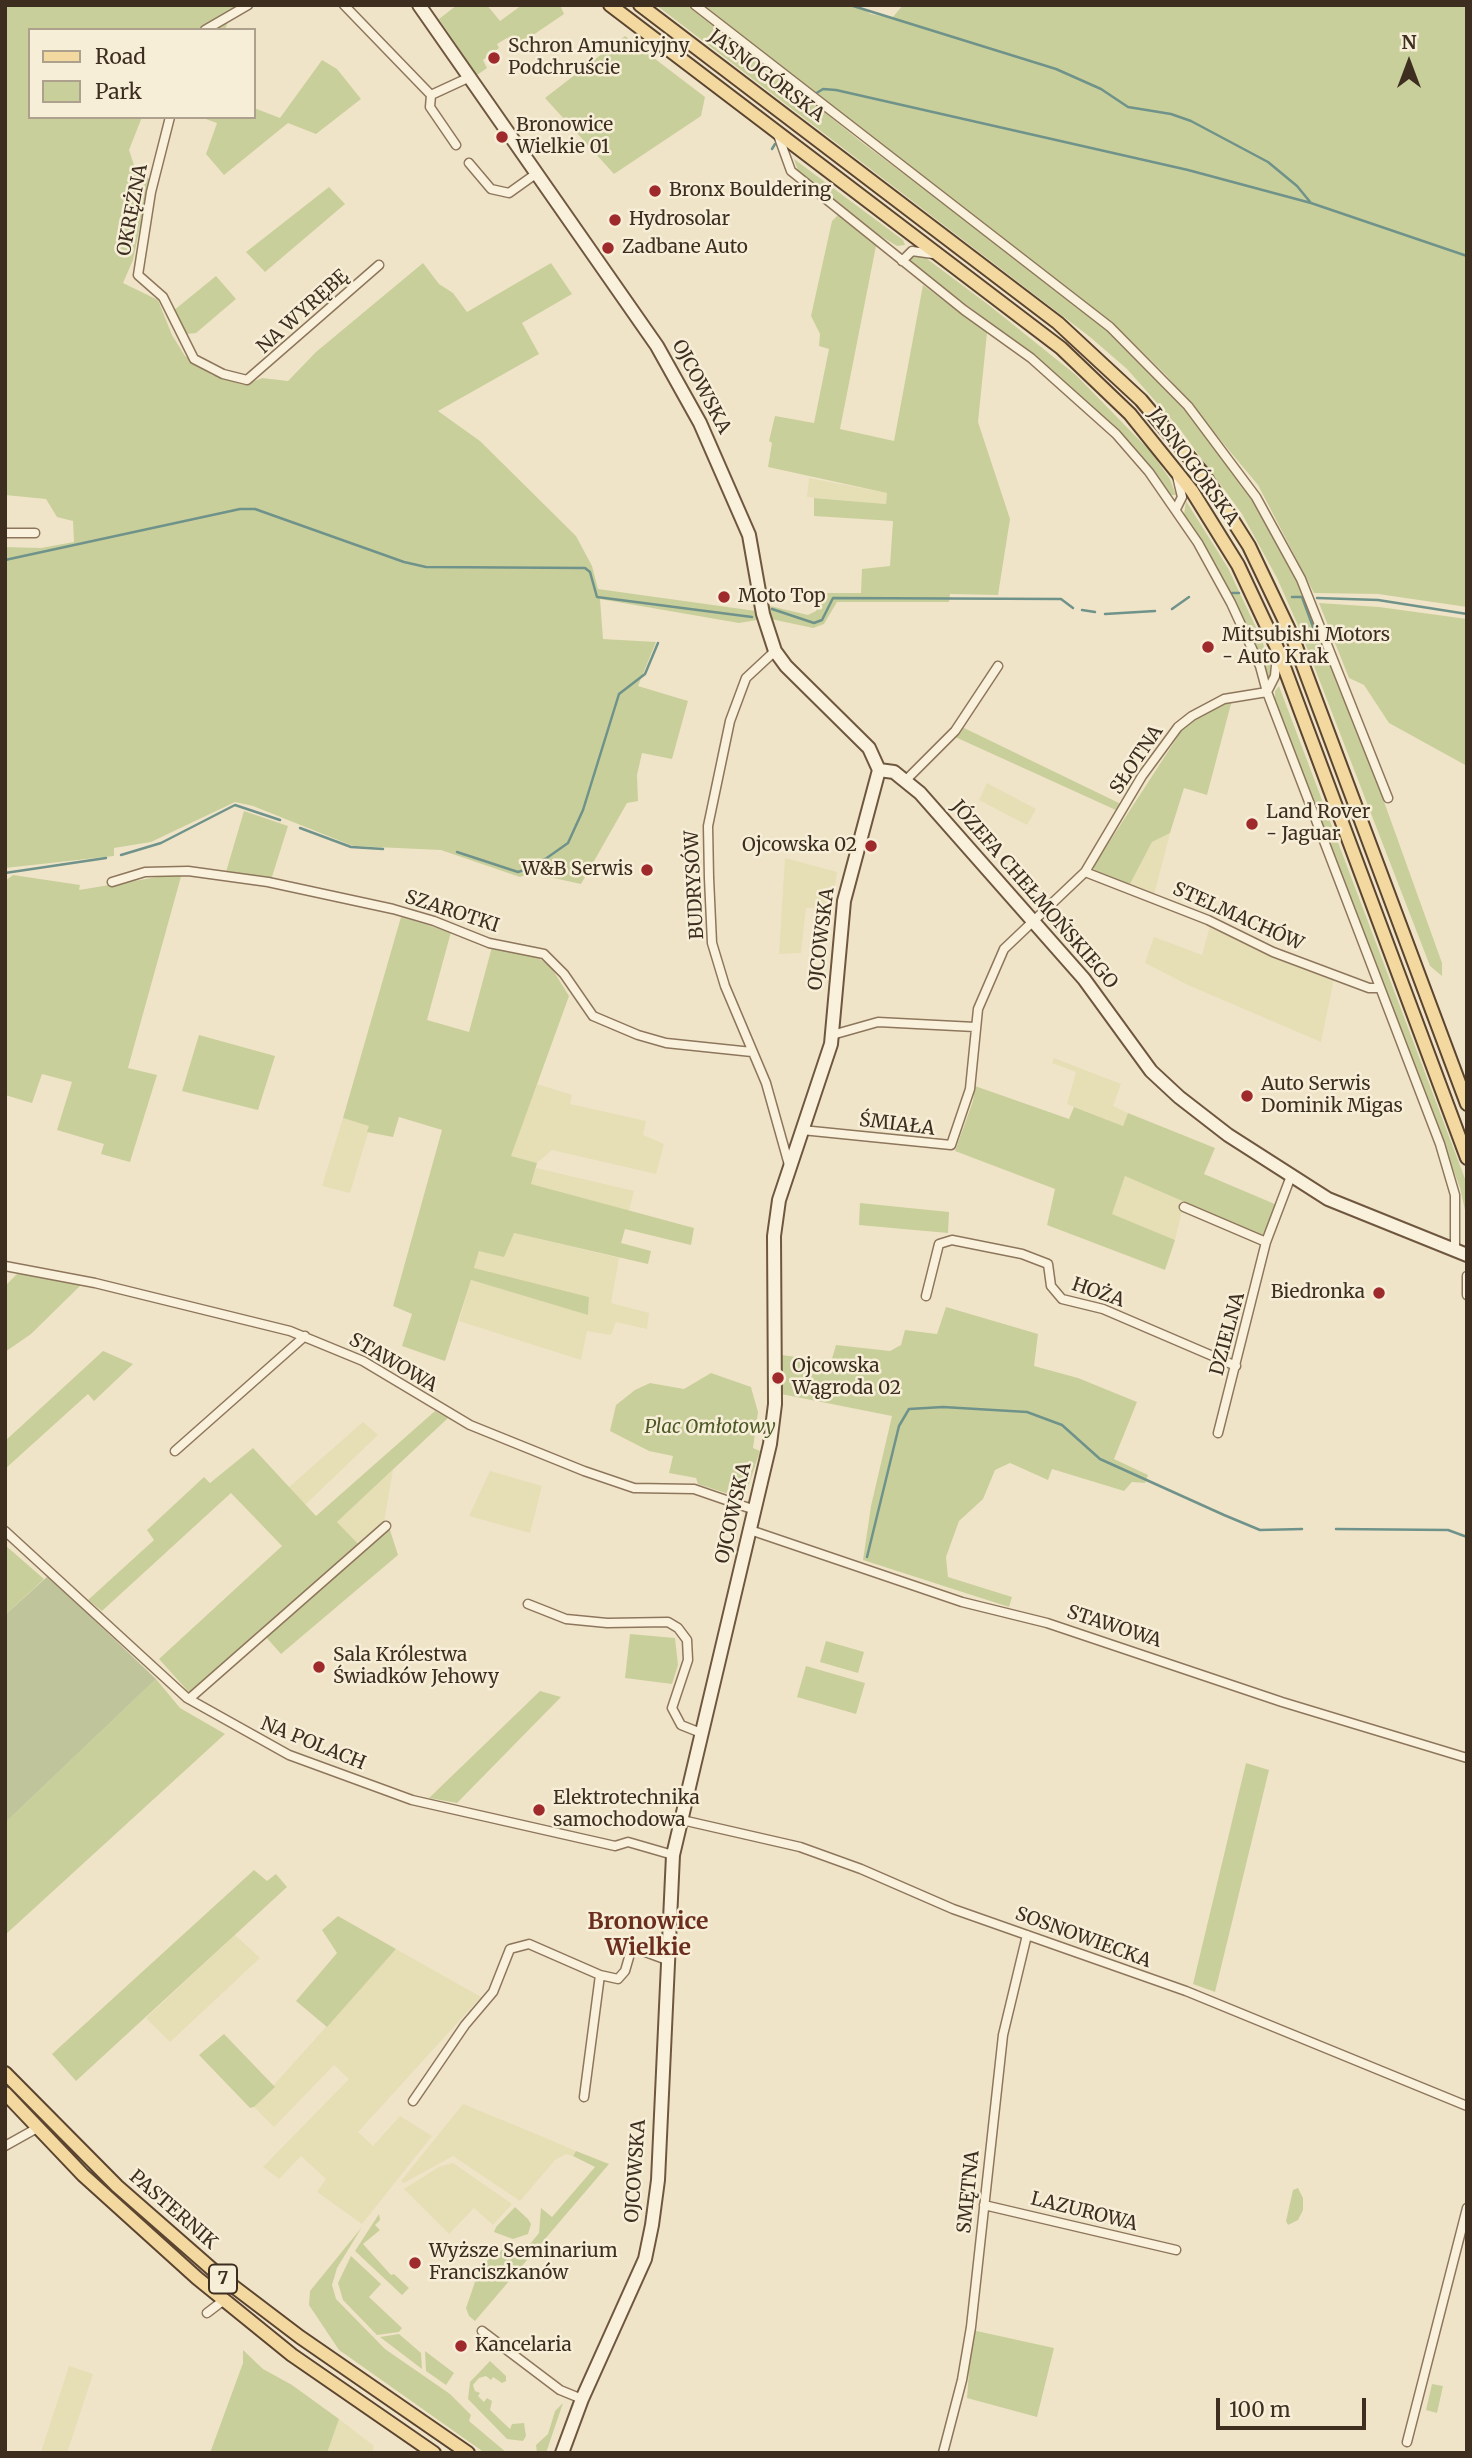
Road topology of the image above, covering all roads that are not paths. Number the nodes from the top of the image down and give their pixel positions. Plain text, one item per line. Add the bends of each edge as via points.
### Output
1 (248, 5) edge
2 (344, 5) edge
3 (419, 5) edge
4 (610, 5) edge
5 (640, 5) edge
6 (695, 5) edge
7 (208, 28) edge
8 (470, 77) junction
9 (431, 95) junction
10 (169, 119) edge
11 (775, 131) junction
12 (456, 145) dead end
13 (469, 163) dead end
14 (537, 173) junction
15 (942, 257) junction
16 (902, 261) junction
17 (379, 265) dead end
18 (247, 380) joint
19 (1174, 467) junction
20 (1176, 509) junction
21 (5, 533) edge
22 (35, 533) dead end
23 (1277, 648) junction
24 (775, 652) junction
25 (998, 666) dead end
26 (1267, 692) junction
27 (879, 770) junction
28 (906, 780) junction
29 (1388, 798) dead end
30 (1085, 872) junction
31 (112, 882) dead end
32 (1033, 923) junction
33 (1379, 988) junction
34 (975, 1027) junction
35 (832, 1035) junction
36 (752, 1052) junction
37 (1467, 1104) edge
38 (802, 1130) junction
39 (1467, 1158) edge
40 (789, 1165) junction
41 (1291, 1176) junction
42 (1184, 1207) dead end
43 (1266, 1242) junction
44 (1461, 1253) edge
45 (5, 1266) edge
46 (1467, 1276) edge
47 (1467, 1295) edge
48 (926, 1296) dead end
49 (304, 1336) junction
50 (1236, 1366) junction
51 (1218, 1433) dead end
52 (175, 1451) dead end
53 (755, 1510) junction
54 (386, 1526) dead end
55 (750, 1530) junction
56 (5, 1531) edge
57 (528, 1604) dead end
58 (189, 1699) junction
59 (701, 1732) junction
60 (1467, 1758) edge
61 (682, 1820) junction
62 (673, 1855) junction
63 (1027, 1935) junction
64 (667, 1959) junction
65 (600, 1975) junction
66 (5, 2073) edge
67 (5, 2093) edge
68 (584, 2097) dead end
69 (413, 2101) dead end
70 (1467, 2106) edge
71 (39, 2127) junction
72 (5, 2146) edge
73 (984, 2204) junction
74 (1467, 2208) edge
75 (1176, 2250) dead end
76 (224, 2300) junction
77 (207, 2314) dead end
78 (482, 2331) dead end
79 (582, 2399) junction
80 (1407, 2442) dead end
81 (435, 2453) edge
82 (468, 2453) edge
83 (562, 2453) edge
84 (943, 2453) edge

1 - 7 street
2 - 9 street
3 - 8 street, OJCOWSKA
4 - 11 main road, JASNOGÓRSKA
5 - 37 main road, JASNOGÓRSKA via 1058,323 1142,400 1204,475 1250,546 1292,636
6 - 29 street via 1110,327 1188,406 1256,497 1301,579
8 - 9 street
8 - 14 street, OJCOWSKA
9 - 12 street via 430,107
10 - 18 street, OKRĘŻNA via 151,192 138,275 163,297 194,359
11 - 15 main road, JASNOGÓRSKA
11 - 16 street via 791,171
13 - 14 street via 491,189 509,193
14 - 24 street, OJCOWSKA via 657,346 700,423 749,535
15 - 16 street via 919,250
15 - 19 main road, JASNOGÓRSKA via 1080,365 1130,414
16 - 20 street via 1031,358 1116,433
17 - 18 street, NA WYRĘBĘ
19 - 20 street via 1182,494
19 - 23 main road, JASNOGÓRSKA via 1228,548
20 - 26 street via 1231,603
21 - 22 street
23 - 26 street via 1276,676
23 - 39 main road, JASNOGÓRSKA
24 - 27 street, OJCOWSKA via 869,748
24 - 36 street, BUDRYSÓW via 747,678 737,699 708,826 712,943
25 - 28 street via 955,731
26 - 30 street, SŁOTNA via 1224,699 1178,727 1142,776
26 - 33 street
27 - 28 street, JÓZEFA CHEŁMOŃSKIEGO
27 - 35 street, OJCOWSKA via 844,901
28 - 32 street, JÓZEFA CHEŁMOŃSKIEGO
30 - 32 street, SŁOTNA
30 - 33 street, STELMACHÓW via 1208,919 1273,952
31 - 36 street, SZAROTKI via 145,872 188,871 268,882 393,909 489,943 544,954 593,1016 638,1035 666,1043
32 - 34 street, ŚMIAŁA via 996,963
32 - 41 street, JÓZEFA CHEŁMOŃSKIEGO via 1084,979 1152,1071 1219,1127
33 - 44 street via 1452,1177
34 - 35 street via 878,1022
34 - 38 street, ŚMIAŁA via 970,1089 951,1145
35 - 38 street, OJCOWSKA
36 - 40 street, BUDRYSÓW via 766,1083
38 - 40 street, OJCOWSKA
40 - 53 street, OJCOWSKA via 774,1236 774,1420
41 - 43 street, DZIELNA
41 - 44 street, JÓZEFA CHEŁMOŃSKIEGO via 1343,1207
42 - 43 street
43 - 50 street, DZIELNA
45 - 49 street, STAWOWA via 225,1313
46 - 47 street
48 - 50 street, HOŻA via 939,1244 952,1240 1022,1254 1048,1264 1051,1286 1062,1299 1103,1309
49 - 52 street
49 - 53 street, STAWOWA via 363,1361 470,1425 583,1471 634,1488 694,1489
50 - 51 street, DZIELNA
53 - 55 street, OJCOWSKA
54 - 58 street
55 - 59 street, OJCOWSKA
55 - 60 street, STAWOWA via 962,1602 1047,1623
56 - 58 street, NA POLACH
57 - 59 street via 566,1619 668,1622 678,1628 687,1640 688,1660 672,1708 681,1725
58 - 62 street, NA POLACH via 289,1755 412,1800
59 - 61 street, OJCOWSKA
61 - 62 street, OJCOWSKA
61 - 63 street, SOSNOWIECKA via 800,1847
62 - 64 street, OJCOWSKA
63 - 70 street, SOSNOWIECKA via 1186,1992
63 - 73 street, SMĘTNA via 1003,2035
64 - 65 street via 632,1948 618,1979
64 - 79 street, OJCOWSKA via 652,2225 645,2259
65 - 68 street
65 - 69 street via 529,1944 510,1949 494,1992
66 - 82 main road, PASTERNIK / 7 via 117,2186 221,2277
67 - 71 main road, PASTERNIK / 7
71 - 72 street
71 - 76 main road, PASTERNIK / 7 via 148,2236
73 - 75 street, LAZUROWA
73 - 84 street, SMĘTNA via 965,2367
74 - 80 street
76 - 77 street
76 - 81 main road, PASTERNIK / 7 via 292,2355
78 - 79 street via 560,2390
79 - 83 street, OJCOWSKA

